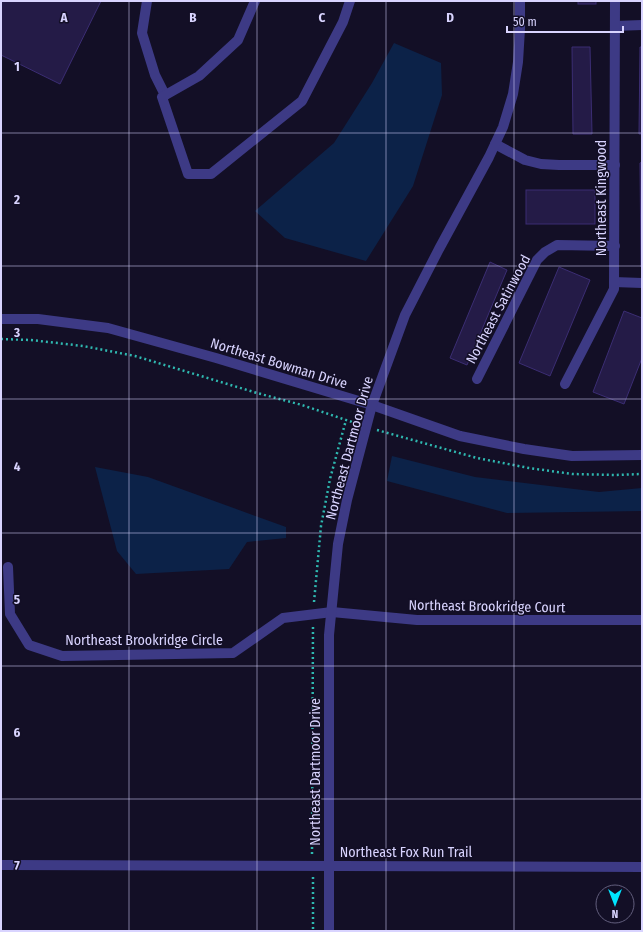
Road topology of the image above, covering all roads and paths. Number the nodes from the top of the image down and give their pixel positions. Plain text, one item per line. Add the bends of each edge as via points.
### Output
1 (147, 1) edge
2 (256, 1) edge
3 (350, 1) edge
4 (520, 1) edge
5 (615, 1) edge
6 (642, 25) edge
7 (614, 26) junction
8 (165, 95) junction
9 (495, 144) junction
10 (614, 165) junction
11 (614, 246) junction
12 (614, 282) junction
13 (642, 283) edge
14 (1, 319) edge
15 (1, 339) edge
16 (477, 379) dead end
17 (565, 384) dead end
18 (372, 405) junction
19 (366, 427) junction
20 (642, 455) edge
21 (642, 474) edge
22 (8, 567) dead end
23 (332, 612) junction
24 (642, 620) edge
25 (1, 865) edge
26 (329, 866) junction
27 (642, 867) edge
28 (329, 931) edge

1 - 8 street via 142,33 155,75
2 - 8 street via 238,40 199,76
3 - 8 street via 343,22 302,101 211,174 188,174 162,97
4 - 9 street, Northeast Dartmoor Drive via 518,62 513,94
5 - 7 street, Northeast Kingwood
6 - 7 street
7 - 10 street, Northeast Kingwood
9 - 10 street via 525,160 541,164
9 - 18 street, Northeast Dartmoor Drive via 405,316
10 - 11 street, Northeast Kingwood
11 - 12 street, Northeast Kingwood
11 - 16 street, Northeast Satinwood via 556,245 545,252 537,260
12 - 13 street
12 - 17 street, Northeast Kingwood via 614,289
14 - 18 street, Northeast Bowman Drive via 38,319 108,328
15 - 19 path via 83,346 135,356 302,405
18 - 19 street, Northeast Dartmoor Drive
18 - 20 street, Northeast Bowman Drive via 460,436 524,449 572,456
19 - 21 path via 477,458 529,468 572,474
19 - 23 street, Northeast Dartmoor Drive via 338,544
22 - 23 street, Northeast Brookridge Circle via 10,614 25,639 29,645 62,656 233,654 283,618
23 - 24 street, Northeast Brookridge Court via 417,620
23 - 26 street, Northeast Dartmoor Drive via 329,635
25 - 26 street, Northeast Fox Run Trail
26 - 27 street, Northeast Fox Run Trail
26 - 28 street, Northeast Dartmoor Drive

